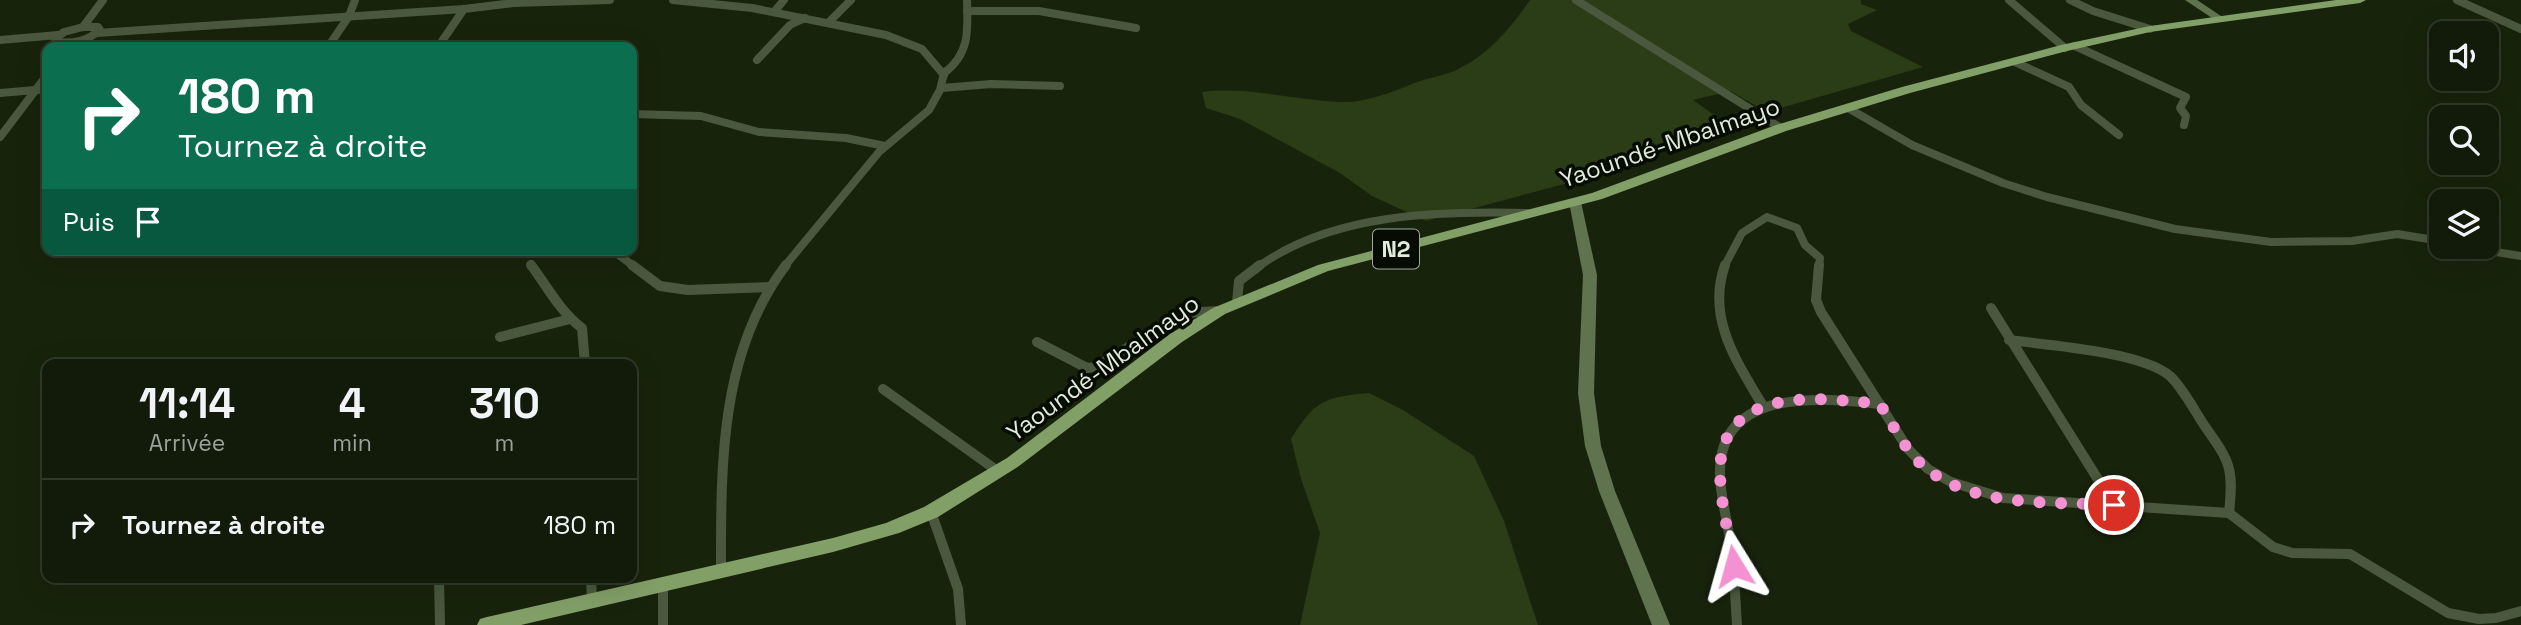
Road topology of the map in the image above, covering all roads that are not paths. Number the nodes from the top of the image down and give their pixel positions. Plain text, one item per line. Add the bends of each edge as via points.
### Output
1 (103, 0) edge
2 (355, 0) edge
3 (611, 0) edge
4 (673, 0) edge
5 (784, 0) edge
6 (851, 0) edge
7 (967, 0) edge
8 (1576, 0) edge
9 (2009, 0) edge
10 (2070, 0) edge
11 (2190, 0) edge
12 (2360, 0) edge
13 (2456, 0) edge
14 (526, 1) edge
15 (464, 9) junction
16 (967, 11) junction
17 (774, 12) junction
18 (349, 16) junction
19 (806, 18) junction
20 (2219, 19) junction
21 (828, 23) junction
22 (83, 27) junction
23 (1136, 28) dead end
24 (2150, 29) junction
25 (2521, 29) edge
26 (97, 33) junction
27 (58, 35) junction
28 (0, 40) edge
29 (57, 42) edge
30 (77, 42) edge
31 (331, 42) edge
32 (441, 42) edge
33 (2070, 47) junction
34 (757, 60) dead end
35 (2015, 62) junction
36 (944, 75) junction
37 (42, 82) edge
38 (1060, 86) dead end
39 (942, 88) junction
40 (42, 89) edge
41 (36, 90) junction
42 (0, 93) edge
43 (1848, 108) junction
44 (637, 114) edge
45 (2185, 125) dead end
46 (1781, 128) junction
47 (2119, 135) dead end
48 (0, 137) edge
49 (885, 146) junction
50 (1575, 202) junction
51 (1527, 213) junction
52 (2429, 239) edge
53 (2499, 252) edge
54 (620, 256) edge
55 (2521, 256) edge
56 (531, 265) dead end
57 (771, 286) junction
58 (1237, 302) junction
59 (1991, 308) dead end
60 (1219, 311) junction
61 (570, 319) junction
62 (500, 337) dead end
63 (2009, 340) junction
64 (1037, 342) dead end
65 (585, 359) edge
66 (883, 389) dead end
67 (1880, 404) junction
68 (1763, 406) junction
69 (999, 472) junction
70 (2114, 505) junction
71 (931, 512) junction
72 (2230, 513) junction
73 (721, 572) junction
74 (439, 583) edge
75 (591, 583) edge
76 (663, 584) junction
77 (592, 601) junction
78 (2521, 611) edge
79 (440, 625) edge
80 (487, 625) edge
81 (663, 625) edge
82 (961, 625) edge
83 (1661, 625) edge
84 (1737, 625) edge

1 - 22 street
2 - 18 street
3 - 14 street
4 - 17 street
5 - 17 street
6 - 21 street
7 - 16 street
8 - 46 street
9 - 33 street
10 - 24 street
11 - 20 main road
12 - 20 highway, Yaoundé-Mbalmayo / N2
13 - 25 street
14 - 15 street
15 - 18 street
15 - 32 street
16 - 23 street via 1039,11
16 - 36 street via 964,54
17 - 19 street
18 - 26 street
18 - 31 street
19 - 21 street
19 - 34 street via 790,25
20 - 24 highway, Yaoundé-Mbalmayo / N2
21 - 36 street via 887,35 922,49
22 - 26 street via 98,27
22 - 27 street
24 - 33 highway, Yaoundé-Mbalmayo / N2
26 - 30 street
27 - 28 street
27 - 29 street
33 - 35 highway, Yaoundé-Mbalmayo / N2
33 - 45 street via 2186,97 2180,108
35 - 43 highway, Yaoundé-Mbalmayo / N2
35 - 47 street via 2070,87 2081,105
36 - 39 street
37 - 41 street
38 - 39 street
39 - 49 street via 925,115
40 - 41 street
41 - 42 street
41 - 48 street
43 - 46 highway, Yaoundé-Mbalmayo / N2
43 - 52 street via 1912,145 2003,183 2175,229 2272,242 2352,241 2397,234
44 - 49 street via 701,116 760,132 846,138
46 - 50 highway, Yaoundé-Mbalmayo / N2
49 - 57 street
50 - 51 highway, Yaoundé-Mbalmayo / N2
50 - 83 main road via 1590,275 1586,393 1593,446
51 - 58 highway, Yaoundé-Mbalmayo / N2 via 1323,268
51 - 58 street via 1392,219 1318,234 1282,250 1239,281
53 - 55 street
54 - 57 street via 660,286 688,290
56 - 61 street
57 - 73 street via 737,363 726,413
58 - 60 highway, Yaoundé-Mbalmayo / N2
59 - 63 street
60 - 64 street via 1185,313 1096,367 1087,368
60 - 69 highway, Yaoundé-Mbalmayo / N2 via 1176,338
61 - 62 street
61 - 65 street via 582,328
63 - 70 street
63 - 72 street via 2138,361 2170,376 2228,460 2233,479
66 - 69 street
67 - 68 street via 1825,398
67 - 68 street via 1816,304 1820,258 1805,245 1797,228 1767,217 1732,244 1717,292 1727,339
67 - 70 street via 1916,459 1960,488 2003,498
68 - 84 street via 1742,419 1722,454 1721,485 1734,566
69 - 71 highway, Yaoundé-Mbalmayo / N2
70 - 72 street
71 - 73 highway, Yaoundé-Mbalmayo / N2 via 833,545
71 - 82 street via 958,589
72 - 78 street via 2273,547 2292,553 2350,554 2448,613 2479,619
73 - 76 highway, Yaoundé-Mbalmayo / N2
74 - 79 street
75 - 77 street
76 - 77 highway, Yaoundé-Mbalmayo / N2
76 - 81 street
77 - 80 highway, Yaoundé-Mbalmayo / N2

